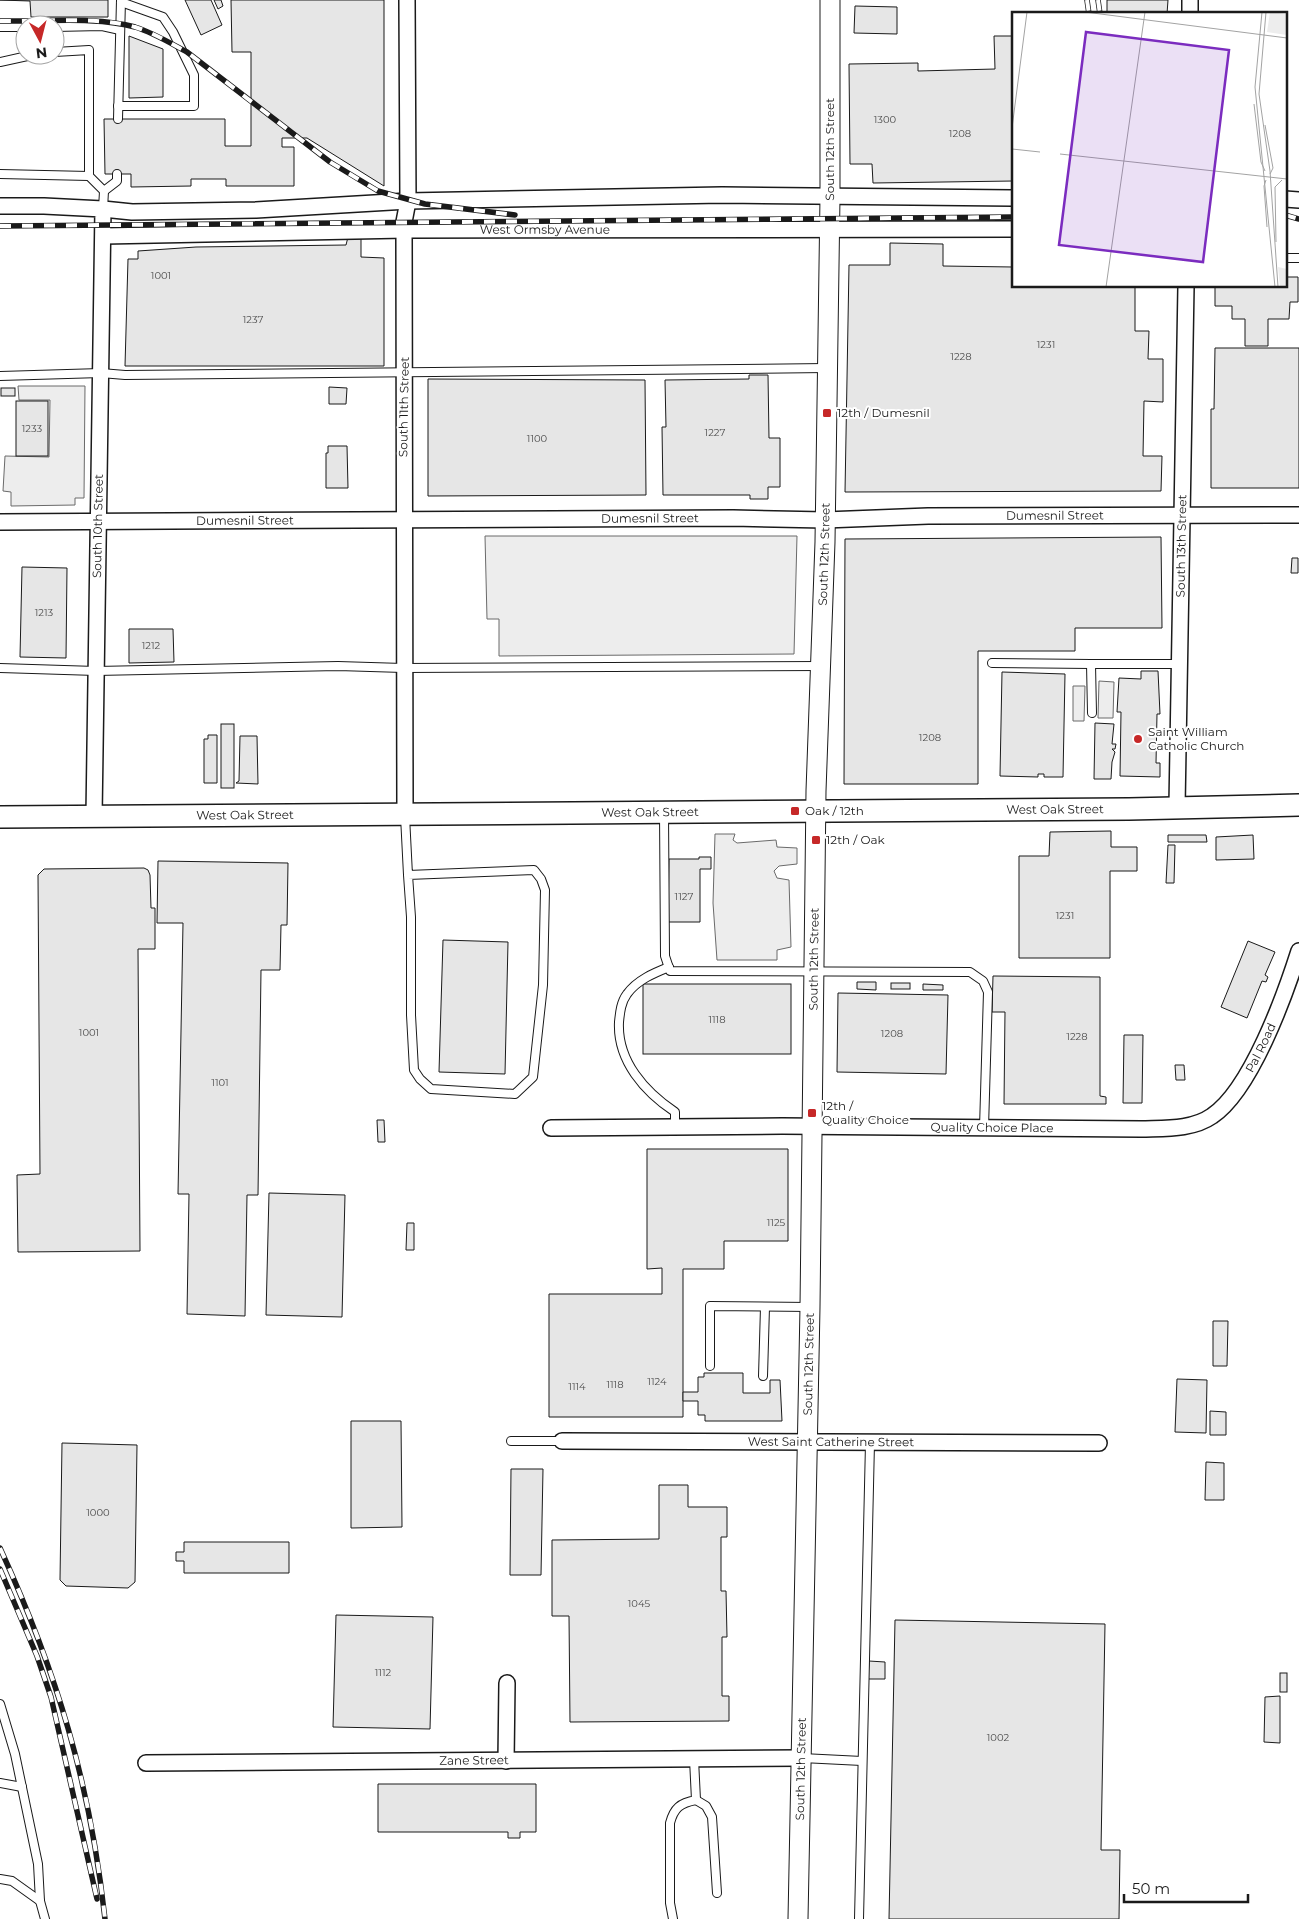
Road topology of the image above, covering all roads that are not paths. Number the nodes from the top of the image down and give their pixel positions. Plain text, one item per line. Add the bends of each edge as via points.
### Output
1 (407, 0) edge
2 (830, 0) edge
3 (121, 1) edge
4 (0, 27) edge
5 (15, 27) edge
6 (65, 27) edge
7 (120, 30) junction
8 (65, 51) edge
9 (15, 59) edge
10 (0, 62) edge
11 (118, 106) junction
12 (118, 119) dead end
13 (0, 174) edge
14 (117, 174) dead end
15 (89, 176) junction
16 (104, 191) junction
17 (830, 197) junction
18 (1012, 198) edge
19 (1286, 199) edge
20 (1299, 200) edge
21 (408, 201) junction
22 (0, 206) edge
23 (104, 209) junction
24 (829, 228) junction
25 (1012, 229) edge
26 (405, 230) junction
27 (104, 236) junction
28 (1286, 258) edge
29 (1299, 258) edge
30 (1186, 288) edge
31 (827, 368) junction
32 (101, 373) junction
33 (404, 373) junction
34 (0, 376) edge
35 (1182, 514) junction
36 (1299, 514) edge
37 (404, 520) junction
38 (825, 520) junction
39 (0, 522) edge
40 (98, 522) junction
41 (992, 663) dead end
42 (1092, 664) junction
43 (1180, 664) junction
44 (822, 666) junction
45 (0, 668) edge
46 (403, 668) junction
47 (96, 671) junction
48 (1092, 713) dead end
49 (1299, 805) edge
50 (1177, 806) junction
51 (816, 811) junction
52 (664, 812) junction
53 (405, 814) junction
54 (94, 816) junction
55 (0, 817) edge
56 (408, 875) junction
57 (1299, 951) edge
58 (669, 967) junction
59 (814, 971) junction
60 (1193, 1125) joint
61 (811, 1127) junction
62 (551, 1128) dead end
63 (676, 1128) junction
64 (984, 1128) junction
65 (765, 1307) junction
66 (810, 1307) junction
67 (710, 1366) dead end
68 (762, 1376) dead end
69 (511, 1441) dead end
70 (562, 1441) joint
71 (806, 1443) junction
72 (870, 1443) junction
73 (1099, 1443) dead end
74 (507, 1683) dead end
75 (0, 1704) edge
76 (800, 1758) junction
77 (694, 1759) junction
78 (506, 1761) junction
79 (862, 1761) junction
80 (146, 1763) dead end
81 (0, 1783) edge
82 (22, 1787) junction
83 (696, 1800) junction
84 (0, 1879) edge
85 (717, 1893) dead end
86 (40, 1900) junction
87 (45, 1919) edge
88 (673, 1919) edge
89 (798, 1919) edge
90 (859, 1919) edge

1 - 21 street, South 11th Street
2 - 17 street, South 12th Street
3 - 7 lane
3 - 11 lane via 163,17 194,75 194,106
4 - 5 lane
6 - 7 lane via 102,26
7 - 11 lane
8 - 15 lane via 89,50
9 - 10 lane
11 - 12 lane
13 - 15 lane
14 - 16 lane via 118,181
15 - 16 lane
16 - 23 lane
17 - 18 street
17 - 21 street via 722,195
17 - 24 street, South 12th Street
19 - 20 street
21 - 23 street via 248,211
21 - 26 street, South 11th Street
22 - 23 street
23 - 27 street
24 - 25 street, West Ormsby Avenue
24 - 26 street, West Ormsby Avenue
24 - 31 street, South 12th Street
26 - 27 street, West Ormsby Avenue
26 - 33 street, South 11th Street
27 - 32 street, South 10th Street
28 - 29 lane
30 - 35 street, South 13th Street
31 - 33 lane
31 - 38 street, South 12th Street
32 - 33 lane
32 - 34 lane
32 - 40 street, South 10th Street
33 - 37 street, South 11th Street
35 - 36 street, Dumesnil Street
35 - 38 street, Dumesnil Street
35 - 43 street, South 13th Street
37 - 38 street, Dumesnil Street
37 - 40 street, Dumesnil Street
37 - 46 street, South 11th Street
38 - 44 street, South 12th Street
39 - 40 street, Dumesnil Street
40 - 47 street, South 10th Street
41 - 42 lane
42 - 43 lane
42 - 48 lane
43 - 50 street, South 13th Street
44 - 46 lane
44 - 51 street, South 12th Street
45 - 47 lane
46 - 47 lane via 338,666
46 - 53 street, South 11th Street
47 - 54 street, South 10th Street
49 - 50 main road, West Oak Street
50 - 51 main road, West Oak Street
51 - 52 main road, West Oak Street
51 - 59 street, South 12th Street
52 - 53 main road, West Oak Street
52 - 58 lane via 665,956
53 - 54 main road, West Oak Street
53 - 56 lane
54 - 55 main road, West Oak Street
56 - 56 lane via 534,870 541,879 545,890 544,985 533,1077 515,1094 431,1089 414,1070
57 - 60 street, Pal Road via 1269,1031 1244,1077 1228,1101 1212,1116
58 - 59 lane via 670,971
58 - 63 lane via 646,977 628,993 620,1010 618,1034 630,1068 660,1101 676,1112
59 - 61 street, South 12th Street
59 - 64 lane via 970,972 983,982 988,992
60 - 64 street, Quality Choice Place
61 - 63 street, Quality Choice Place
61 - 64 street, Quality Choice Place
61 - 66 street, South 12th Street
62 - 63 street, Quality Choice Place
65 - 66 lane
65 - 67 lane via 710,1306
65 - 68 lane
66 - 71 street, South 12th Street
69 - 70 lane
70 - 71 street, West Saint Catherine Street
71 - 72 street, West Saint Catherine Street
71 - 76 street, South 12th Street
72 - 73 street, West Saint Catherine Street
72 - 79 lane
74 - 78 street
75 - 82 lane via 16,1754
76 - 77 street, Zane Street
76 - 79 lane
76 - 89 street, South 12th Street
77 - 78 street, Zane Street
77 - 83 lane
78 - 80 street, Zane Street
79 - 90 lane
81 - 82 lane
82 - 86 lane via 38,1864
83 - 85 lane via 706,1806 712,1817
83 - 88 lane via 683,1802 673,1812 670,1823
84 - 86 lane via 12,1880
86 - 87 lane

